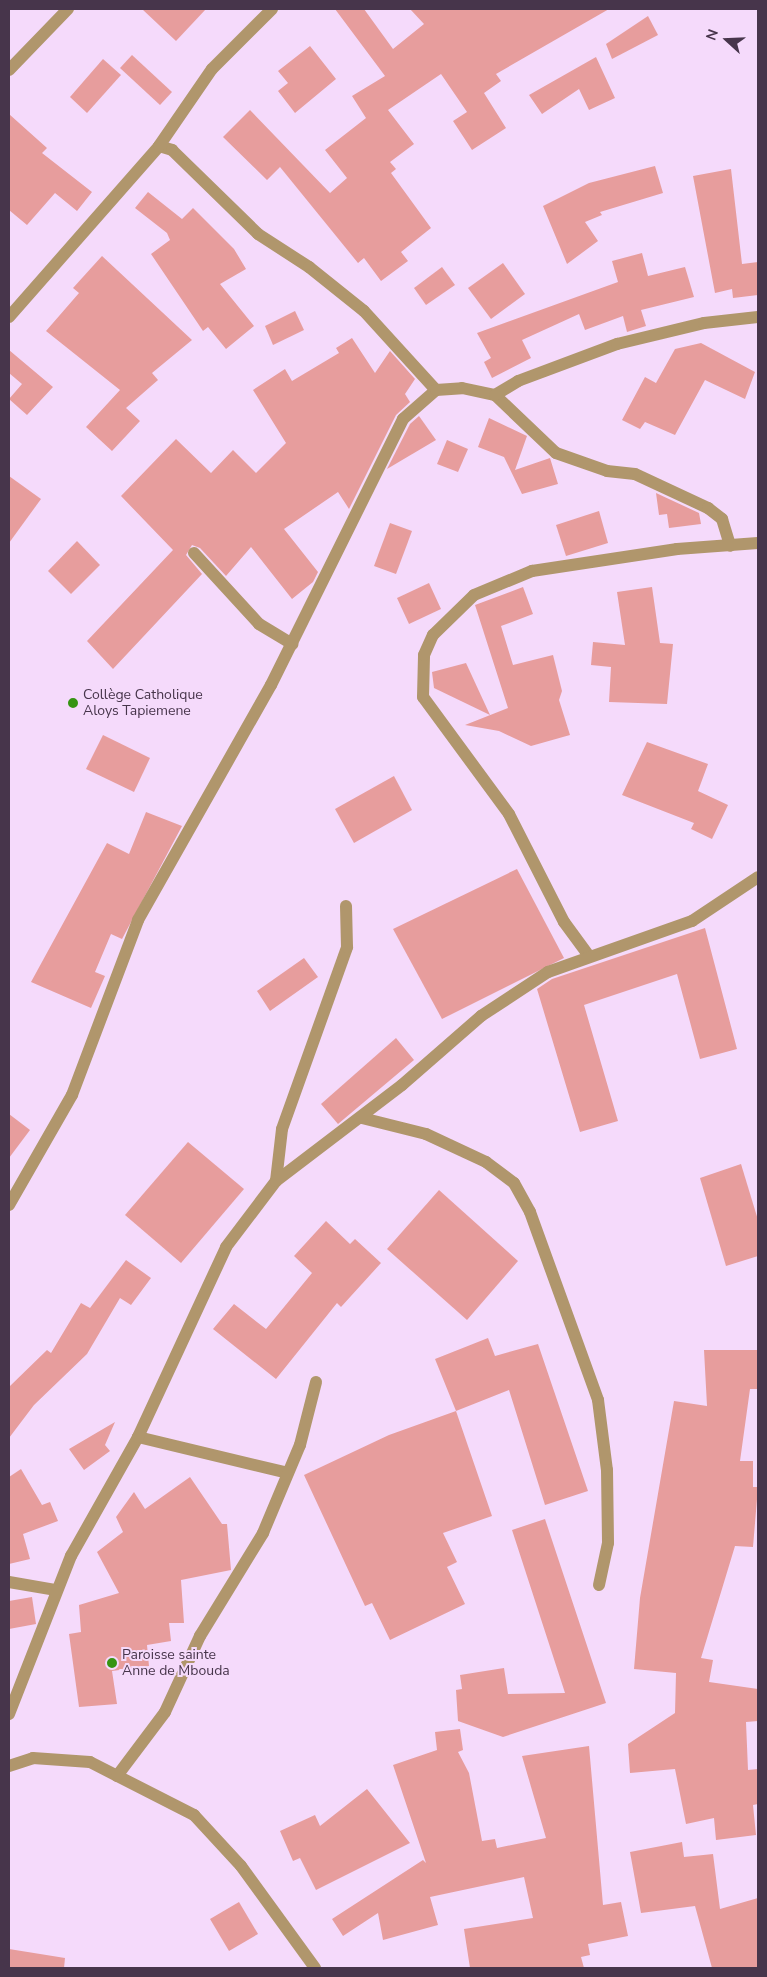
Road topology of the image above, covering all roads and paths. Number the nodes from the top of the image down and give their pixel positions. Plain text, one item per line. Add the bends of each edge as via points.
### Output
1 (68, 9) edge
2 (272, 9) edge
3 (9, 70) edge
4 (159, 146) junction
5 (9, 317) edge
6 (758, 317) edge
7 (436, 390) junction
8 (495, 395) junction
9 (758, 544) edge
10 (730, 546) junction
11 (194, 553) dead end
12 (292, 644) junction
13 (758, 877) edge
14 (346, 906) dead end
15 (588, 956) junction
16 (362, 1118) junction
17 (276, 1181) junction
18 (9, 1205) edge
19 (316, 1382) dead end
20 (138, 1437) junction
21 (288, 1472) junction
22 (9, 1582) edge
23 (599, 1585) dead end
24 (56, 1590) junction
25 (9, 1714) edge
26 (9, 1766) edge
27 (118, 1776) junction
28 (315, 1968) edge

1 - 3 street
2 - 4 street via 212,69
4 - 5 street
4 - 7 street via 172,150 258,234 364,311
6 - 8 street via 704,323 617,344 518,381
7 - 8 street via 462,388
7 - 12 street via 403,419 337,544
8 - 10 street via 556,454 600,469 635,474 708,508 722,519
9 - 10 street
10 - 15 street via 677,549 532,571 474,595 433,635 424,655 422,697 509,814 564,922
11 - 12 street via 259,624
12 - 18 street via 138,920 72,1095
13 - 15 street via 692,921
14 - 17 street via 346,947 282,1128
15 - 16 street via 548,972 481,1016
16 - 17 street
16 - 23 street via 426,1134 486,1162 514,1183 530,1212 598,1400 607,1470 608,1543
17 - 20 street via 226,1248
19 - 21 street via 300,1445
20 - 21 street
20 - 24 street
21 - 27 street via 262,1533 200,1636 165,1712
22 - 24 street
24 - 25 street
26 - 27 street via 33,1758 68,1758 90,1762
27 - 28 street via 194,1815 211,1830

